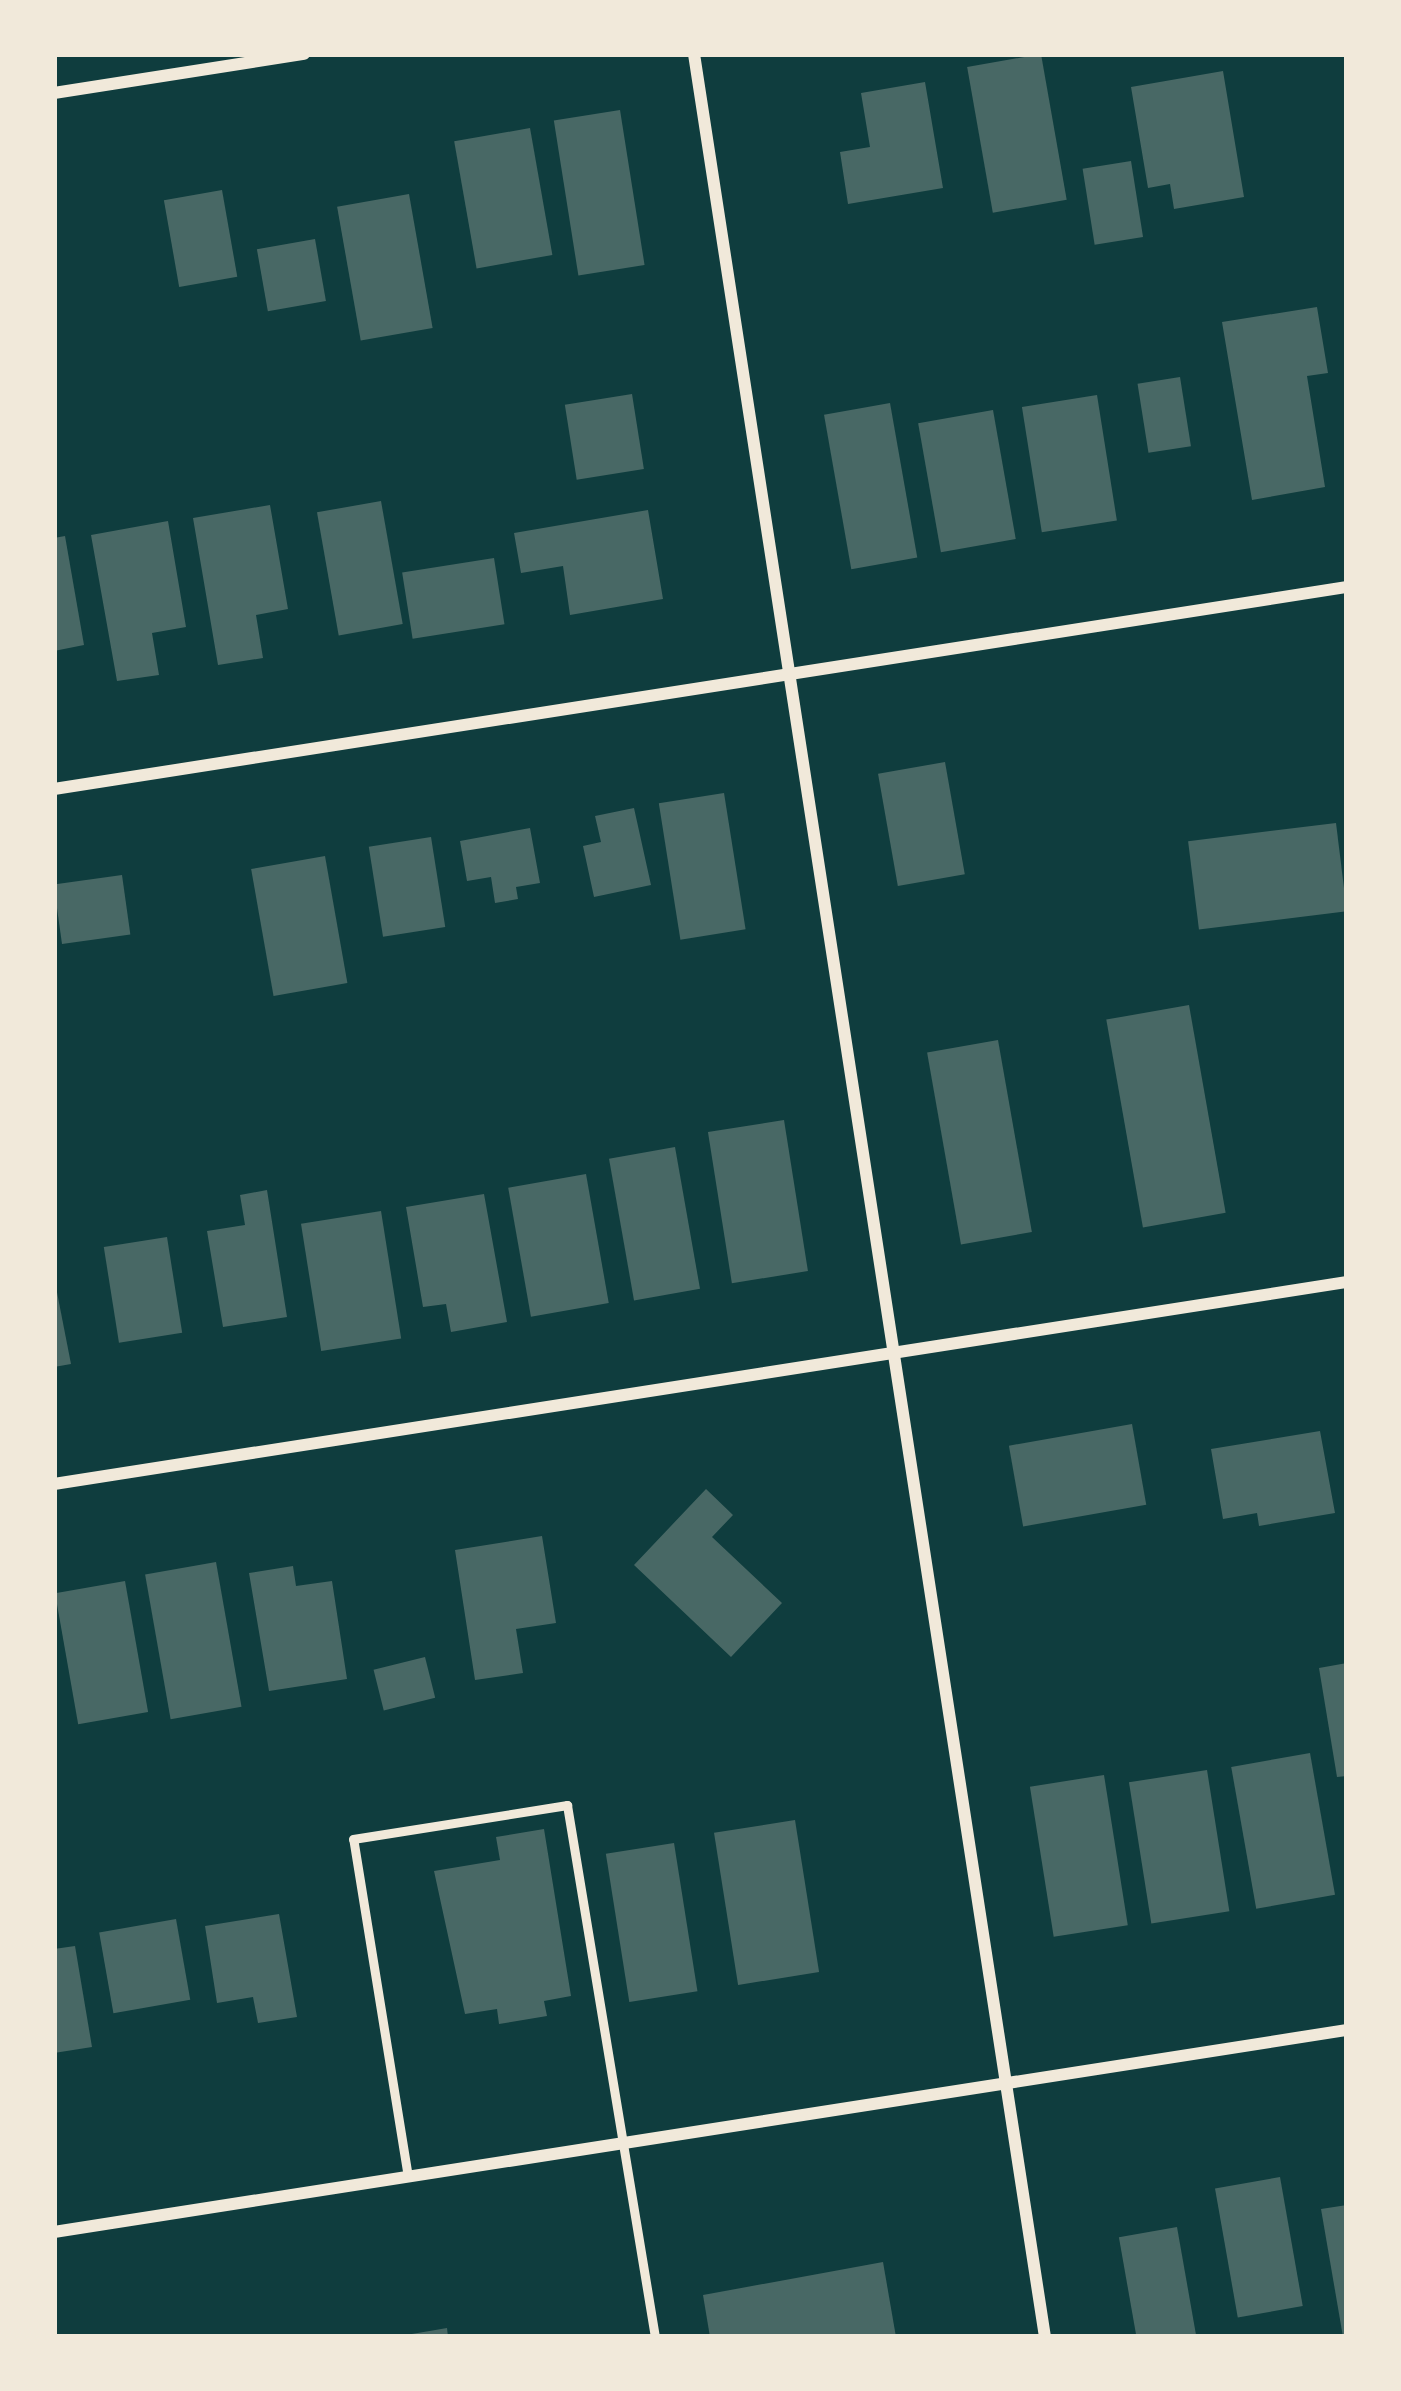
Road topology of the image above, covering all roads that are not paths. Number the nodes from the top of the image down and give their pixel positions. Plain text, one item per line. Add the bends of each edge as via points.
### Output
1 (304, 54) edge
2 (694, 54) edge
3 (54, 93) edge
4 (1347, 587) edge
5 (790, 674) junction
6 (54, 789) edge
7 (1347, 1282) edge
8 (892, 1353) junction
9 (54, 1484) edge
10 (1347, 2030) edge
11 (1003, 2084) junction
12 (627, 2142) junction
13 (407, 2176) junction
14 (54, 2232) edge
15 (655, 2337) edge
16 (1045, 2337) edge

1 - 3 street
2 - 5 street
4 - 5 street
5 - 6 street
5 - 8 street
7 - 8 street
8 - 9 street
8 - 11 street
10 - 11 street
11 - 12 street
11 - 16 street
12 - 13 street
12 - 13 lane via 567,1804 352,1839
12 - 15 lane
13 - 14 street

